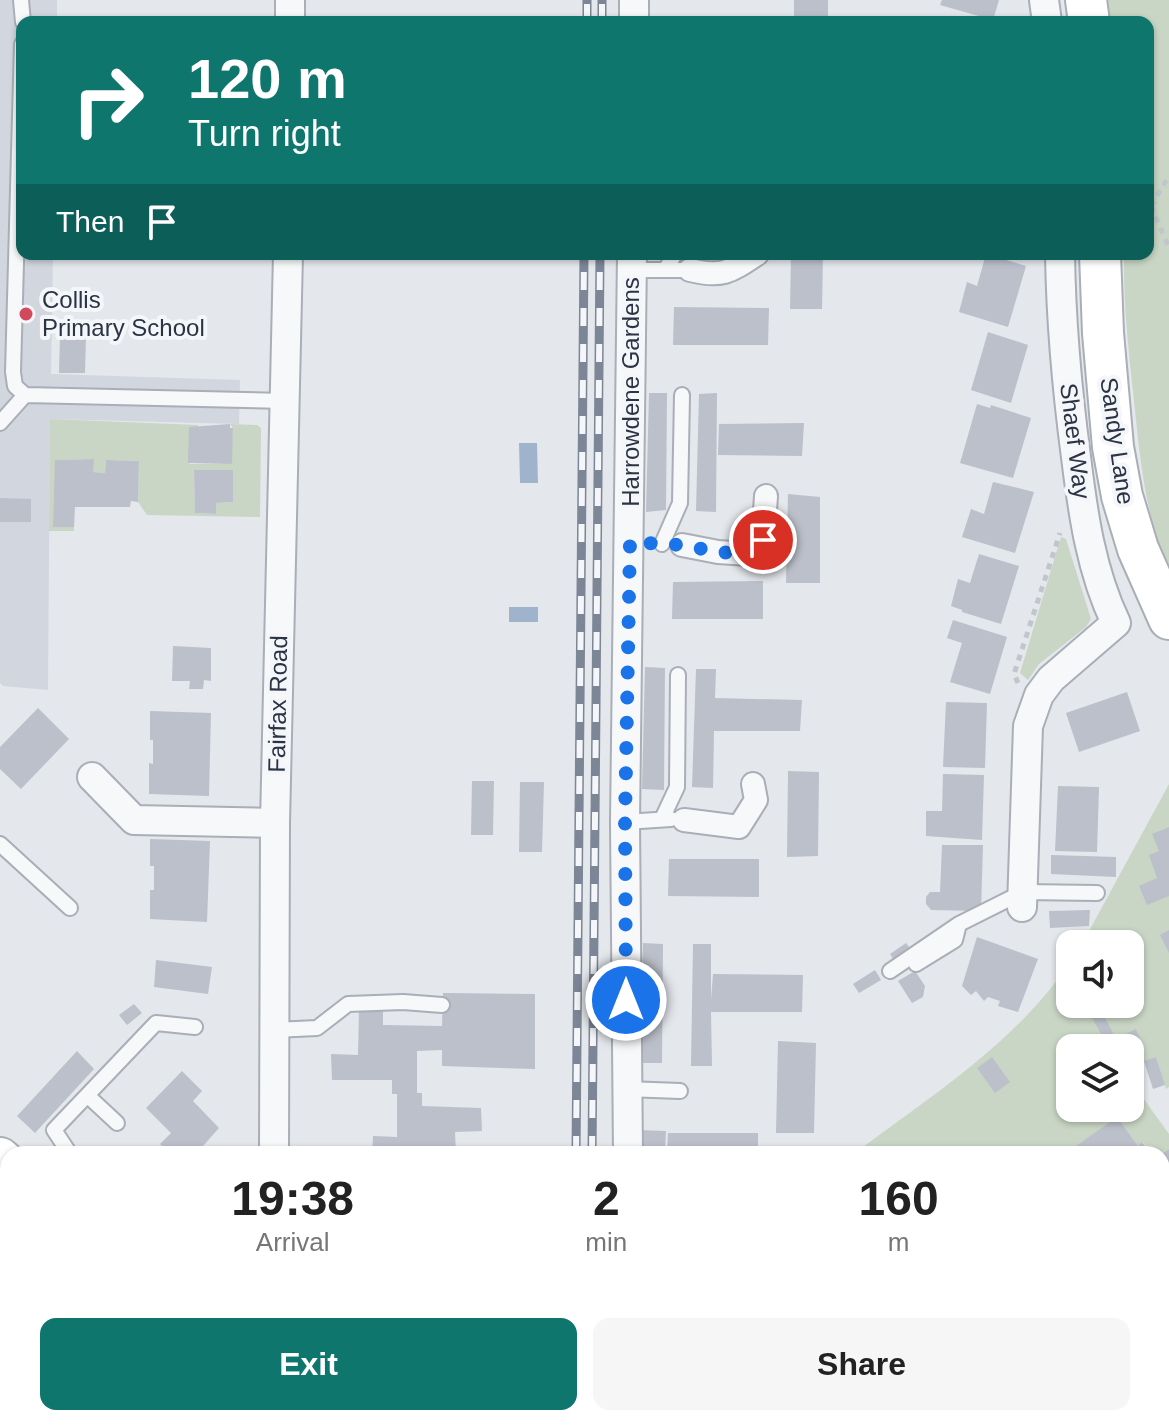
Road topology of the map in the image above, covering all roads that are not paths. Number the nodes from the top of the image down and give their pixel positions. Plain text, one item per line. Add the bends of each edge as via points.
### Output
1 (16, 260) edge
2 (288, 260) edge
3 (748, 260) edge
4 (1060, 260) edge
5 (1100, 260) edge
6 (632, 262) edge
7 (682, 262) edge
8 (665, 270) junction
9 (25, 395) junction
10 (682, 395) dead end
11 (286, 401) junction
12 (0, 423) edge
13 (766, 496) dead end
14 (653, 543) junction
15 (1163, 606) edge
16 (1116, 623) junction
17 (678, 675) dead end
18 (92, 777) dead end
19 (753, 784) dead end
20 (673, 820) junction
21 (625, 822) junction
22 (275, 823) junction
23 (0, 844) edge
24 (1097, 893) dead end
25 (1022, 900) junction
26 (70, 908) dead end
27 (959, 924) junction
28 (916, 964) dead end
29 (890, 971) dead end
30 (442, 1005) dead end
31 (195, 1027) dead end
32 (274, 1030) junction
33 (626, 1089) junction
34 (680, 1091) dead end
35 (88, 1096) junction
36 (117, 1123) dead end
37 (65, 1146) edge
38 (274, 1146) edge
39 (628, 1146) edge

1 - 9 lane via 13,372 15,386
2 - 11 street, Fairfax Road
3 - 7 street via 731,272 712,275
4 - 16 street, Shaef Way via 1068,399 1089,549
5 - 15 main road, Sandy Lane via 1113,447 1138,549
6 - 8 lane
6 - 14 street, Harrowdene Gardens
7 - 8 lane
7 - 8 lane
9 - 11 lane
9 - 12 lane
10 - 14 lane via 680,503
11 - 22 street, Fairfax Road
13 - 14 street via 763,540 749,554
14 - 21 street, Harrowdene Gardens
15 - 16 street
16 - 25 street via 1051,679 1028,726
17 - 20 lane
18 - 22 street via 134,820
19 - 20 street via 756,800 739,827
20 - 21 lane
21 - 33 street, Harrowdene Gardens
22 - 32 street, Fairfax Road
23 - 26 lane
24 - 25 lane
25 - 27 lane
27 - 28 lane via 955,940
27 - 29 lane
30 - 32 lane via 348,1004 317,1028
31 - 35 lane via 156,1023
32 - 38 street, Fairfax Road
33 - 34 lane
33 - 39 street, Harrowdene Gardens
35 - 36 lane
35 - 37 lane via 54,1130

